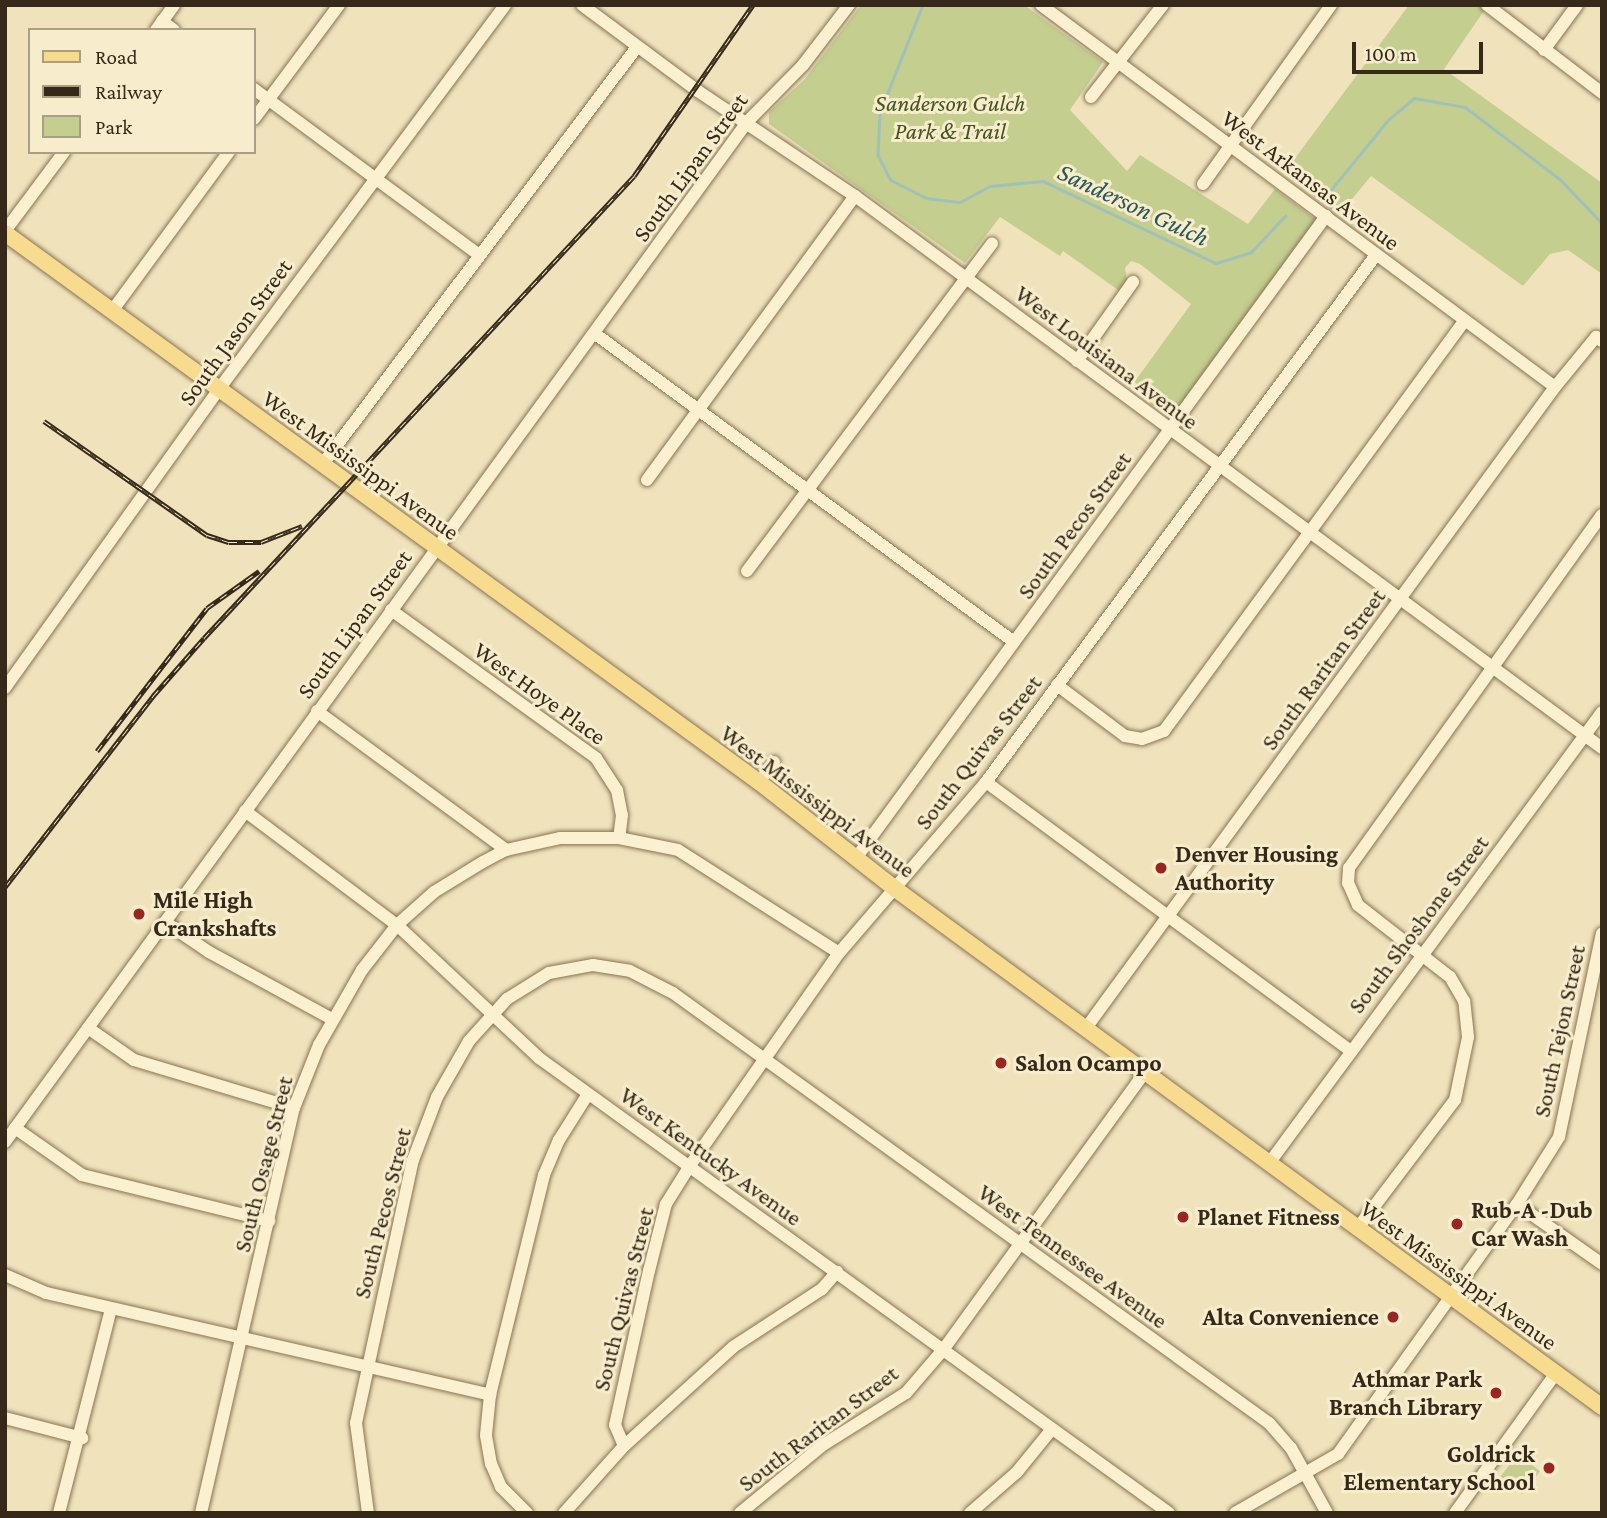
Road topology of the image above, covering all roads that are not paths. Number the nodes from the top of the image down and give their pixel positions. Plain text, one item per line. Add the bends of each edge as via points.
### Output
1 (174, 5) edge
2 (339, 5) edge
3 (505, 5) edge
4 (582, 5) edge
5 (849, 5) edge
6 (1041, 5) edge
7 (1163, 5) edge
8 (1331, 5) edge
9 (1487, 5) edge
10 (1577, 5) edge
11 (159, 25) edge
12 (637, 47) junction
13 (1544, 50) junction
14 (1121, 63) junction
15 (256, 91) edge
16 (1602, 93) edge
17 (1091, 97) dead end
18 (268, 100) junction
19 (256, 116) edge
20 (748, 121) junction
21 (1231, 145) junction
22 (63, 154) edge
23 (228, 154) edge
24 (373, 178) junction
25 (1203, 184) dead end
26 (855, 196) junction
27 (1326, 216) junction
28 (5, 232) edge
29 (992, 243) dead end
30 (479, 256) junction
31 (1376, 256) junction
32 (964, 277) junction
33 (1133, 282) dead end
34 (113, 311) junction
35 (1465, 320) junction
36 (594, 333) junction
37 (1599, 339) edge
38 (1077, 360) junction
39 (1555, 387) junction
40 (219, 389) junction
41 (700, 409) junction
42 (1170, 430) junction
43 (322, 465) junction
44 (1219, 466) junction
45 (647, 480) dead end
46 (807, 488) junction
47 (1602, 515) edge
48 (1311, 535) junction
49 (435, 548) junction
50 (747, 571) dead end
51 (1399, 600) junction
52 (391, 610) junction
53 (1014, 642) junction
54 (1491, 667) junction
55 (1058, 685) junction
56 (5, 687) edge
57 (317, 711) junction
58 (1602, 712) edge
59 (1585, 736) junction
60 (1602, 748) edge
61 (774, 762) dead end
62 (759, 782) junction
63 (986, 782) junction
64 (245, 811) junction
65 (619, 838) junction
66 (506, 850) junction
67 (856, 858) junction
68 (894, 888) junction
69 (1170, 915) junction
70 (165, 922) junction
71 (397, 925) junction
72 (1602, 933) edge
73 (839, 953) junction
74 (1423, 954) junction
75 (593, 965) joint
76 (492, 1013) junction
77 (332, 1019) junction
78 (89, 1028) junction
79 (1086, 1028) junction
80 (1350, 1050) junction
81 (766, 1059) junction
82 (1145, 1072) junction
83 (588, 1094) junction
84 (294, 1108) junction
85 (15, 1128) junction
86 (5, 1142) edge
87 (1270, 1162) junction
88 (689, 1167) junction
89 (1517, 1204) junction
90 (269, 1221) junction
91 (1357, 1229) junction
92 (1021, 1244) junction
93 (1602, 1264) edge
94 (837, 1272) junction
95 (5, 1275) edge
96 (1450, 1297) junction
97 (111, 1309) junction
98 (241, 1338) junction
99 (943, 1350) junction
100 (367, 1366) junction
101 (1556, 1373) junction
102 (490, 1395) junction
103 (1602, 1407) edge
104 (5, 1418) edge
105 (1052, 1429) junction
106 (82, 1438) junction
107 (624, 1446) junction
108 (1308, 1474) junction
109 (59, 1513) edge
110 (201, 1513) edge
111 (368, 1513) edge
112 (527, 1513) edge
113 (564, 1513) edge
114 (740, 1513) edge
115 (970, 1513) edge
116 (1170, 1513) edge
117 (1235, 1513) edge
118 (1327, 1513) edge
119 (1455, 1513) edge

1 - 11 street
2 - 18 street
3 - 24 street, South Jason Street
4 - 12 street, West Louisiana Avenue
5 - 20 street, South Lipan Street via 803,65
6 - 14 street, West Arkansas Avenue
7 - 14 street
8 - 21 street
9 - 13 street
10 - 13 street
12 - 20 street, West Louisiana Avenue
12 - 30 street
13 - 16 street
14 - 17 street
14 - 21 street, West Arkansas Avenue
15 - 18 street
18 - 19 street
18 - 24 street
20 - 26 street, West Louisiana Avenue
20 - 36 street, South Lipan Street
21 - 25 street
21 - 27 street, West Arkansas Avenue
22 - 28 street
23 - 34 street
24 - 30 street
24 - 40 street, South Jason Street
26 - 32 street, West Louisiana Avenue
26 - 41 street
27 - 31 street, West Arkansas Avenue
27 - 42 street, South Pecos Street
28 - 34 main road, West Mississippi Avenue
29 - 32 street
30 - 43 street
31 - 35 street, West Arkansas Avenue
31 - 44 street, South Quivas Street
32 - 38 street, West Louisiana Avenue
32 - 46 street
33 - 38 street
34 - 40 main road, West Mississippi Avenue
35 - 39 street, West Arkansas Avenue
35 - 48 street
36 - 41 street
36 - 49 street, South Lipan Street
37 - 39 street, South Raritan Street
38 - 42 street, West Louisiana Avenue
39 - 51 street, South Raritan Street
40 - 43 main road, West Mississippi Avenue
40 - 56 street, South Jason Street
41 - 45 street
41 - 46 street
42 - 44 street, West Louisiana Avenue
42 - 53 street, South Pecos Street
43 - 49 main road, West Mississippi Avenue
44 - 48 street, West Louisiana Avenue
44 - 55 street, South Quivas Street
46 - 50 street
46 - 53 street
47 - 54 street
48 - 51 street, West Louisiana Avenue
48 - 55 street via 1164,731 1142,739 1125,736
49 - 52 street, South Lipan Street
49 - 62 main road, West Mississippi Avenue
51 - 54 street, West Louisiana Avenue
51 - 69 street, South Raritan Street
52 - 57 street, South Lipan Street
52 - 65 street, West Hoye Place via 596,758 612,779 621,803
53 - 67 street, South Pecos Street
54 - 59 street, West Louisiana Avenue
54 - 74 street via 1349,868 1348,883 1358,905
55 - 63 street, South Quivas Street
57 - 64 street, South Lipan Street
57 - 66 street
58 - 59 street, South Shoshone Street
59 - 60 street, West Louisiana Avenue
59 - 74 street, South Shoshone Street
61 - 62 street
62 - 67 main road, West Mississippi Avenue
63 - 68 street, South Quivas Street
63 - 69 street
64 - 70 street, South Lipan Street
64 - 71 street, West Kentucky Avenue
65 - 66 street, South Osage Street via 560,838
65 - 73 street via 678,850
66 - 71 street, South Osage Street via 446,883
67 - 68 main road, West Mississippi Avenue
68 - 73 street, South Quivas Street
68 - 79 main road, West Mississippi Avenue
69 - 79 street, South Raritan Street
69 - 80 street
70 - 77 street
70 - 78 street, South Lipan Street
71 - 76 street, West Kentucky Avenue
71 - 77 street, South Osage Street
72 - 89 street, South Tejon Street via 1559,1137
73 - 81 street, South Quivas Street
74 - 80 street, South Shoshone Street
74 - 91 street via 1450,977 1466,1011 1468,1037 1460,1085 1448,1111
75 - 76 street, South Pecos Street via 536,978
75 - 81 street, West Tennessee Avenue via 630,971 656,982
76 - 83 street, West Kentucky Avenue via 539,1058
76 - 100 street, South Pecos Street via 447,1076 413,1160
77 - 84 street, South Osage Street
78 - 84 street via 134,1060
78 - 85 street, South Lipan Street
79 - 82 main road, West Mississippi Avenue
80 - 87 street, South Shoshone Street
81 - 88 street, South Quivas Street
81 - 92 street, West Tennessee Avenue
82 - 87 main road, West Mississippi Avenue
82 - 92 street, South Raritan Street
83 - 88 street, West Kentucky Avenue
83 - 102 street via 559,1140 544,1175
84 - 90 street, South Osage Street
85 - 86 street, South Lipan Street
85 - 90 street via 82,1174
87 - 91 main road, West Mississippi Avenue
88 - 94 street, West Kentucky Avenue
88 - 107 street, South Quivas Street via 666,1204 649,1271 615,1425
89 - 93 street
89 - 96 street, South Tejon Street
90 - 98 street, South Osage Street
91 - 96 main road, West Mississippi Avenue
92 - 99 street, South Raritan Street
92 - 108 street, West Tennessee Avenue via 1269,1423
94 - 99 street, West Kentucky Avenue
94 - 107 street via 822,1289 733,1347
95 - 97 street via 46,1293
96 - 101 main road, West Mississippi Avenue
96 - 108 street, South Tejon Street via 1338,1454
97 - 98 street
97 - 106 street
98 - 100 street
98 - 110 street, South Osage Street
99 - 105 street, West Kentucky Avenue
99 - 114 street, South Raritan Street via 906,1393 823,1445
100 - 102 street
100 - 111 street, South Pecos Street via 356,1423
101 - 103 main road, West Mississippi Avenue
101 - 119 street
102 - 112 street via 486,1435 491,1464 501,1487
104 - 106 street
105 - 115 street via 1017,1472
105 - 116 street, West Kentucky Avenue
106 - 109 street
107 - 113 street
108 - 117 street, South Tejon Street
108 - 118 street, West Tennessee Avenue

